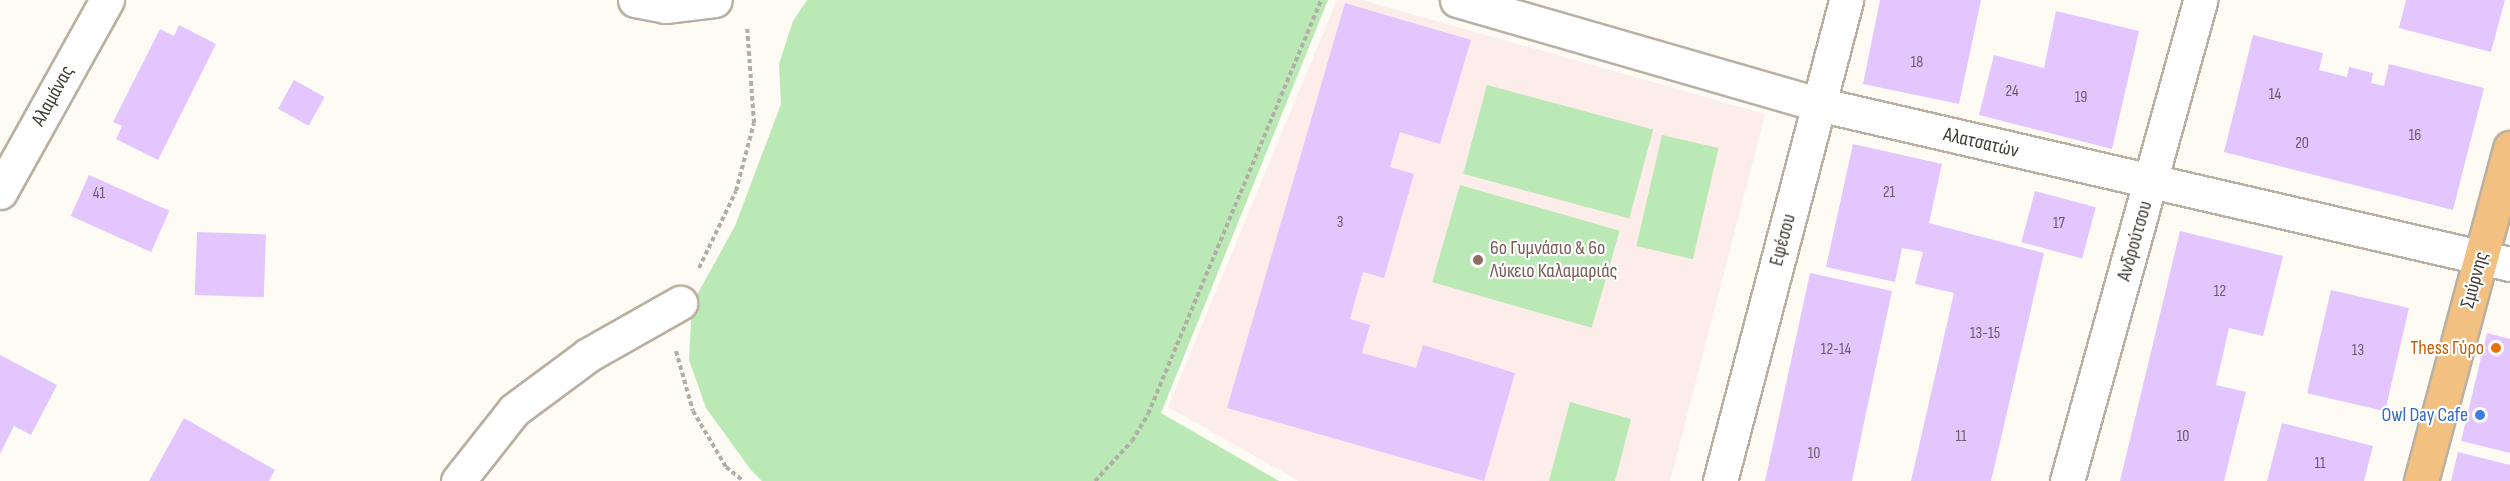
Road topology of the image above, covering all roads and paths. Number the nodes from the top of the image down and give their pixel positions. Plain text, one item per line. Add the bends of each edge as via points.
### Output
1 (107, 0) edge
2 (635, 0) edge
3 (715, 0) edge
4 (1321, 0) edge
5 (1457, 0) edge
6 (1846, 0) edge
7 (2200, 0) edge
8 (747, 22) dead end
9 (1818, 104) junction
10 (2510, 148) edge
11 (3, 180) edge
12 (2151, 183) junction
13 (2496, 261) edge
14 (680, 303) junction
15 (458, 481) edge
16 (742, 481) edge
17 (1095, 481) edge
18 (1720, 481) edge
19 (2067, 481) edge
20 (2421, 481) edge

1 - 11 street, Αλαμάνας
2 - 3 street via 665,6
4 - 17 path via 1148,414 1132,441
5 - 9 street, Αλατσατών
6 - 9 street, Εφέσου
7 - 12 street, Ανδρούτσου
8 - 14 path via 754,123 736,190
9 - 12 street, Αλατσατών
9 - 18 street, Εφέσου
10 - 13 main road, Σμύρνης
12 - 13 street, Αλατσατών
12 - 19 street, Ανδρούτσου
13 - 20 main road, Σμύρνης
14 - 15 street via 588,355 514,410
14 - 16 path via 676,358 693,411 726,466

